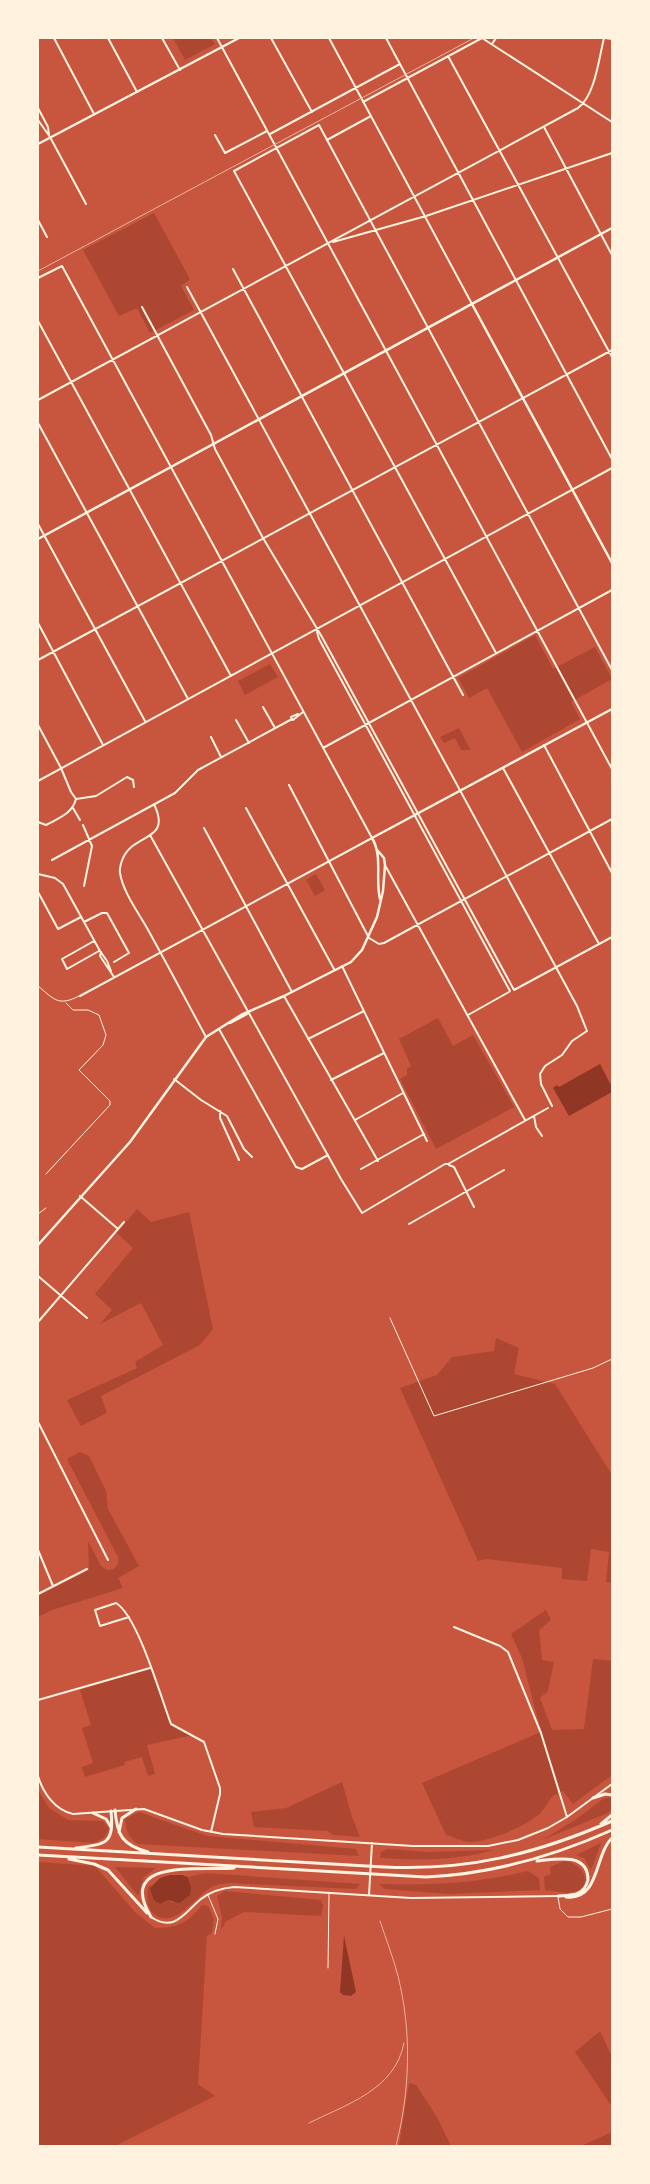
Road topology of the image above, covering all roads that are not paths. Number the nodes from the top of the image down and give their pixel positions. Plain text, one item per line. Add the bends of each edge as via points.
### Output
1 (54, 38) edge
2 (108, 38) edge
3 (162, 38) edge
4 (217, 38) edge
5 (239, 38) edge
6 (272, 38) edge
7 (328, 38) edge
8 (386, 38) edge
9 (496, 38) edge
10 (604, 38) edge
11 (612, 39) edge
12 (491, 44) junction
13 (222, 47) junction
14 (448, 56) junction
15 (400, 64) junction
16 (180, 70) junction
17 (408, 78) junction
18 (356, 88) junction
19 (137, 92) junction
20 (363, 102) junction
21 (584, 104) junction
22 (38, 108) edge
23 (312, 112) junction
24 (94, 114) junction
25 (371, 116) junction
26 (38, 120) edge
27 (612, 122) edge
28 (543, 127) junction
29 (267, 131) junction
30 (215, 135) dead end
31 (270, 135) junction
32 (50, 138) junction
33 (327, 140) junction
34 (38, 144) edge
35 (276, 148) junction
36 (501, 150) junction
37 (612, 154) edge
38 (566, 168) junction
39 (459, 173) junction
40 (520, 184) junction
41 (415, 196) junction
42 (473, 200) junction
43 (86, 204) dead end
44 (426, 216) junction
45 (38, 220) edge
46 (371, 220) junction
47 (612, 228) edge
48 (376, 231) junction
49 (601, 234) junction
50 (47, 237) dead end
51 (328, 243) junction
52 (612, 255) edge
53 (558, 257) junction
54 (286, 266) junction
55 (233, 269) dead end
56 (38, 278) edge
57 (516, 280) junction
58 (188, 286) dead end
59 (244, 289) junction
60 (472, 304) junction
61 (142, 306) dead end
62 (201, 312) junction
63 (38, 321) edge
64 (428, 328) junction
65 (156, 335) junction
66 (386, 351) junction
67 (611, 351) edge
68 (612, 357) edge
69 (112, 358) junction
70 (344, 373) junction
71 (567, 374) junction
72 (71, 382) junction
73 (301, 396) junction
74 (524, 398) junction
75 (38, 400) edge
76 (259, 418) junction
77 (479, 422) junction
78 (38, 423) edge
79 (213, 443) junction
80 (437, 445) junction
81 (612, 458) edge
82 (170, 466) junction
83 (395, 468) junction
84 (612, 468) edge
85 (128, 489) junction
86 (574, 490) junction
87 (353, 491) junction
88 (87, 512) junction
89 (310, 513) junction
90 (528, 515) junction
91 (38, 524) edge
92 (44, 535) junction
93 (487, 537) junction
94 (263, 538) junction
95 (38, 539) edge
96 (445, 560) junction
97 (222, 561) junction
98 (612, 563) edge
99 (180, 583) junction
100 (402, 583) junction
101 (612, 590) edge
102 (360, 606) junction
103 (138, 607) junction
104 (579, 608) junction
105 (38, 623) edge
106 (95, 629) junction
107 (316, 630) junction
108 (537, 630) junction
109 (53, 652) junction
110 (272, 653) junction
111 (496, 653) junction
112 (38, 660) edge
113 (612, 670) edge
114 (231, 676) junction
115 (454, 676) junction
116 (463, 695) dead end
117 (188, 699) junction
118 (411, 699) junction
119 (263, 707) dead end
120 (612, 709) edge
121 (303, 712) junction
122 (236, 720) dead end
123 (369, 721) junction
124 (145, 722) junction
125 (587, 722) junction
126 (364, 724) junction
127 (38, 725) edge
128 (275, 728) junction
129 (210, 737) dead end
130 (249, 743) junction
131 (103, 745) junction
132 (544, 745) junction
133 (322, 748) junction
134 (221, 757) junction
135 (393, 766) junction
136 (61, 768) junction
137 (388, 768) junction
138 (503, 768) junction
139 (612, 769) edge
140 (38, 781) edge
141 (289, 785) dead end
142 (134, 787) dead end
143 (460, 791) junction
144 (76, 799) junction
145 (154, 804) junction
146 (74, 808) junction
147 (246, 808) dead end
148 (418, 813) junction
149 (413, 816) junction
150 (612, 819) edge
151 (80, 820) dead end
152 (38, 822) edge
153 (83, 825) dead end
154 (204, 828) dead end
155 (590, 831) junction
156 (150, 836) junction
157 (90, 838) junction
158 (372, 838) junction
159 (378, 851) junction
160 (548, 854) junction
161 (52, 860) dead end
162 (330, 861) junction
163 (385, 865) junction
164 (612, 873) edge
165 (38, 874) edge
166 (506, 876) junction
167 (288, 884) junction
168 (84, 886) dead end
169 (38, 892) edge
170 (465, 899) junction
171 (380, 900) junction
172 (460, 902) junction
173 (245, 906) junction
174 (81, 917) junction
175 (84, 922) junction
176 (419, 924) junction
177 (202, 930) junction
178 (612, 937) edge
179 (369, 938) junction
180 (94, 941) junction
181 (599, 944) junction
182 (100, 952) junction
183 (160, 952) junction
184 (114, 962) dead end
185 (342, 966) junction
186 (556, 968) junction
187 (334, 970) junction
188 (114, 977) junction
189 (38, 986) edge
190 (514, 990) junction
191 (510, 991) junction
192 (292, 992) junction
193 (80, 996) joint
194 (284, 996) junction
195 (66, 1003) junction
196 (364, 1011) junction
197 (248, 1013) junction
198 (468, 1015) junction
199 (219, 1029) junction
200 (206, 1036) junction
201 (308, 1039) junction
202 (384, 1053) junction
203 (174, 1079) junction
204 (331, 1080) junction
205 (403, 1093) junction
206 (552, 1106) dead end
207 (548, 1108) dead end
208 (220, 1111) junction
209 (534, 1116) junction
210 (525, 1120) junction
211 (354, 1121) junction
212 (424, 1134) junction
213 (542, 1136) dead end
214 (427, 1141) dead end
215 (328, 1155) junction
216 (252, 1157) dead end
217 (239, 1160) dead end
218 (378, 1161) junction
219 (448, 1164) junction
220 (361, 1169) dead end
221 (504, 1170) dead end
222 (46, 1174) dead end
223 (467, 1191) junction
224 (80, 1196) junction
225 (474, 1207) dead end
226 (46, 1208) dead end
227 (38, 1214) edge
228 (124, 1222) dead end
229 (409, 1224) dead end
230 (118, 1229) junction
231 (38, 1245) edge
232 (38, 1276) edge
233 (60, 1295) junction
234 (87, 1318) dead end
235 (390, 1318) dead end
236 (38, 1322) edge
237 (612, 1359) edge
238 (38, 1422) edge
239 (38, 1550) edge
240 (108, 1560) dead end
241 (87, 1569) dead end
242 (53, 1586) junction
243 (38, 1594) edge
244 (129, 1617) junction
245 (454, 1627) dead end
246 (150, 1668) junction
247 (38, 1700) edge
248 (38, 1776) edge
249 (612, 1784) edge
250 (612, 1795) edge
251 (593, 1798) junction
252 (136, 1809) junction
253 (113, 1810) junction
254 (93, 1813) junction
255 (612, 1815) edge
256 (568, 1818) junction
257 (612, 1821) edge
258 (596, 1828) junction
259 (112, 1830) junction
260 (612, 1830) edge
261 (211, 1832) junction
262 (120, 1835) junction
263 (612, 1838) edge
264 (372, 1844) junction
265 (38, 1847) edge
266 (67, 1849) junction
267 (161, 1854) junction
268 (38, 1855) edge
269 (56, 1856) junction
270 (529, 1862) junction
271 (248, 1868) junction
272 (329, 1894) junction
273 (208, 1895) junction
274 (369, 1896) junction
275 (558, 1896) junction
276 (612, 1909) edge
277 (151, 1917) junction
278 (215, 1934) dead end
279 (328, 1968) dead end

1 - 24 street
2 - 19 street
3 - 16 street
4 - 13 street
5 - 13 street
6 - 23 street
7 - 18 street
8 - 15 street
9 - 12 street
10 - 11 street
10 - 21 street via 590,95
12 - 14 street via 482,38
12 - 21 street
13 - 16 street
13 - 29 street
14 - 17 street
14 - 36 street
15 - 17 street
15 - 18 street
16 - 19 street
17 - 20 street
17 - 39 street
18 - 20 street
18 - 23 street
19 - 24 street
20 - 25 street
21 - 27 street
21 - 28 street
22 - 32 street
23 - 31 street
24 - 32 street
25 - 33 street
25 - 41 street
26 - 32 street
28 - 36 street
28 - 38 street
29 - 30 street via 225,153
29 - 31 street
31 - 35 street
32 - 34 street
32 - 43 street
33 - 35 street via 319,125
33 - 46 street
35 - 51 street
35 - 54 street via 234,171
36 - 39 street
36 - 40 street
37 - 38 street
38 - 40 street
38 - 49 street
39 - 41 street
39 - 42 street
40 - 42 street
40 - 53 street
41 - 44 street
41 - 46 street
42 - 44 street
42 - 57 street
44 - 48 street
44 - 60 street
45 - 50 street
46 - 48 street
46 - 51 street
47 - 49 street
48 - 51 street
48 - 64 street
49 - 52 street
49 - 53 street
51 - 54 street
51 - 66 street
53 - 57 street
53 - 67 street
54 - 59 street
54 - 70 street
55 - 59 street
56 - 69 street via 62,266
57 - 60 street
57 - 71 street
58 - 62 street
59 - 62 street
59 - 73 street
60 - 64 street
60 - 74 street
61 - 65 street
62 - 65 street
62 - 76 street
63 - 72 street
64 - 66 street
64 - 77 street
65 - 69 street
65 - 79 street
66 - 70 street
66 - 80 street
67 - 68 street
67 - 71 street
69 - 72 street
69 - 82 street
70 - 73 street
70 - 83 street
71 - 74 street
71 - 81 street
72 - 75 street
72 - 85 street
73 - 76 street
73 - 87 street
74 - 77 street
74 - 86 street
76 - 79 street
76 - 89 street
77 - 80 street
77 - 90 street
78 - 88 street
79 - 82 street
79 - 94 street
80 - 83 street
80 - 93 street
82 - 85 street
82 - 97 street
83 - 87 street
83 - 96 street
84 - 86 street
85 - 88 street
85 - 99 street
86 - 90 street
86 - 98 street
87 - 89 street
87 - 100 street
88 - 92 street
88 - 103 street
89 - 94 street
89 - 102 street
90 - 93 street
90 - 104 street
91 - 92 street
92 - 95 street
92 - 106 street
93 - 96 street
93 - 108 street
94 - 97 street
94 - 107 street
96 - 100 street
96 - 111 street
97 - 99 street
97 - 110 street
99 - 103 street
99 - 114 street
100 - 102 street
100 - 115 street
101 - 104 street
102 - 107 street
102 - 118 street
103 - 106 street
103 - 117 street
104 - 108 street
104 - 113 street
105 - 109 street
106 - 109 street
106 - 124 street
107 - 110 street
107 - 123 street
107 - 126 street
108 - 111 street
108 - 125 street
109 - 112 street
109 - 131 street
110 - 114 street
110 - 121 street
111 - 115 street
114 - 117 street
115 - 116 street
115 - 118 street
117 - 124 street
118 - 123 street
118 - 143 street
119 - 128 street
120 - 125 street
121 - 128 street
121 - 133 street
122 - 130 street
123 - 126 street
123 - 135 street
124 - 131 street
125 - 132 street
125 - 139 street
126 - 133 street
126 - 137 street
127 - 136 street
128 - 130 street
129 - 134 street
130 - 134 street
131 - 136 street
132 - 138 street
132 - 155 street
133 - 158 street
134 - 145 street via 198,770 175,793
135 - 137 street
135 - 148 street
136 - 140 street
136 - 144 street
137 - 149 street
138 - 143 street
138 - 160 street
141 - 162 street
142 - 144 street via 133,780 126,777 96,796
143 - 148 street
143 - 166 street
144 - 146 street
145 - 156 street via 160,821
145 - 157 street
146 - 151 street
146 - 152 street via 46,825
147 - 167 street
148 - 149 street
148 - 170 street
149 - 158 street
149 - 172 street
150 - 155 street
153 - 157 street
154 - 173 street
155 - 160 street
155 - 164 street
156 - 177 street
156 - 183 street via 128,849 120,871 131,899
157 - 161 street
157 - 168 street via 92,849
158 - 159 street
158 - 162 street
159 - 163 street
159 - 171 street
160 - 166 street
160 - 181 street
162 - 167 street
162 - 179 street
163 - 171 street
163 - 176 street
165 - 174 street via 55,878 63,884
166 - 170 street
166 - 186 street
167 - 173 street
167 - 187 street
169 - 174 street via 58,930
170 - 172 street
170 - 190 street
171 - 179 street
172 - 176 street
172 - 191 street
173 - 177 street
173 - 192 street
174 - 175 street
175 - 180 street
175 - 184 street via 102,912 107,913 129,953
176 - 179 street via 384,943 379,944
176 - 198 street
177 - 183 street
177 - 197 street
178 - 181 street
179 - 185 street via 362,950
180 - 182 street
180 - 182 street via 62,959 67,969
181 - 186 street
182 - 188 street via 108,961
183 - 188 street
183 - 200 street
185 - 187 street
185 - 196 street
186 - 190 street
186 - 206 street via 577,1006 586,1031 572,1041 562,1055 540,1070 542,1084
187 - 192 street
188 - 193 street
189 - 195 lane via 48,995
190 - 191 street
191 - 198 street
192 - 194 street
193 - 195 lane
194 - 197 street
194 - 201 street
195 - 222 lane via 73,1010 88,1010 99,1015 106,1035 103,1045 79,1070 110,1101 110,1105
196 - 201 street
196 - 202 street
197 - 199 street
197 - 215 street
198 - 210 street
199 - 200 street
199 - 215 street via 299,1170
200 - 203 street
201 - 204 street
202 - 204 street
202 - 205 street
203 - 208 street
203 - 224 street via 130,1142
204 - 211 street
205 - 211 street
205 - 212 street
207 - 209 street
208 - 216 street
208 - 217 street via 220,1118
209 - 210 street
209 - 213 street
210 - 219 street
211 - 218 street
212 - 214 street
212 - 218 street
215 - 219 street via 362,1213
218 - 220 street
219 - 223 street via 454,1167
221 - 223 street
223 - 225 street
223 - 229 street
224 - 230 street
224 - 231 street
226 - 227 lane
228 - 230 street
230 - 233 street
232 - 233 street
233 - 234 street
233 - 236 street
235 - 237 lane via 434,1416 593,1368
238 - 240 street
239 - 242 street
241 - 242 street
242 - 243 street
244 - 244 street via 100,1626 95,1610 116,1604
244 - 246 street
245 - 256 street via 508,1652 541,1733
246 - 247 street
246 - 261 street via 171,1724 204,1742 209,1752 220,1794
248 - 254 street via 60,1810 73,1814
249 - 251 street
250 - 251 highway
251 - 256 street
252 - 253 street
252 - 261 street via 150,1810
252 - 262 highway via 121,1820
253 - 254 street
253 - 259 highway
253 - 262 highway
254 - 259 highway via 108,1821
255 - 258 highway
256 - 264 street via 533,1835 488,1846
257 - 258 highway
258 - 267 highway via 547,1847 497,1860 438,1868
259 - 266 highway via 103,1844
260 - 270 highway
261 - 264 street
262 - 267 highway via 133,1846
263 - 275 highway via 603,1851 587,1891 577,1897
264 - 274 street
265 - 266 highway
266 - 267 highway
268 - 269 highway
269 - 271 highway
269 - 277 highway via 105,1868
270 - 271 highway via 456,1875 383,1876
270 - 275 highway via 567,1858 584,1866 588,1878 584,1889 577,1894
271 - 277 highway via 160,1872 149,1880 143,1891 144,1905
272 - 273 street via 234,1887
272 - 274 street
272 - 279 lane
273 - 277 street via 176,1921 164,1922
273 - 278 lane via 218,1919
274 - 275 street
275 - 276 lane via 560,1909 568,1917

